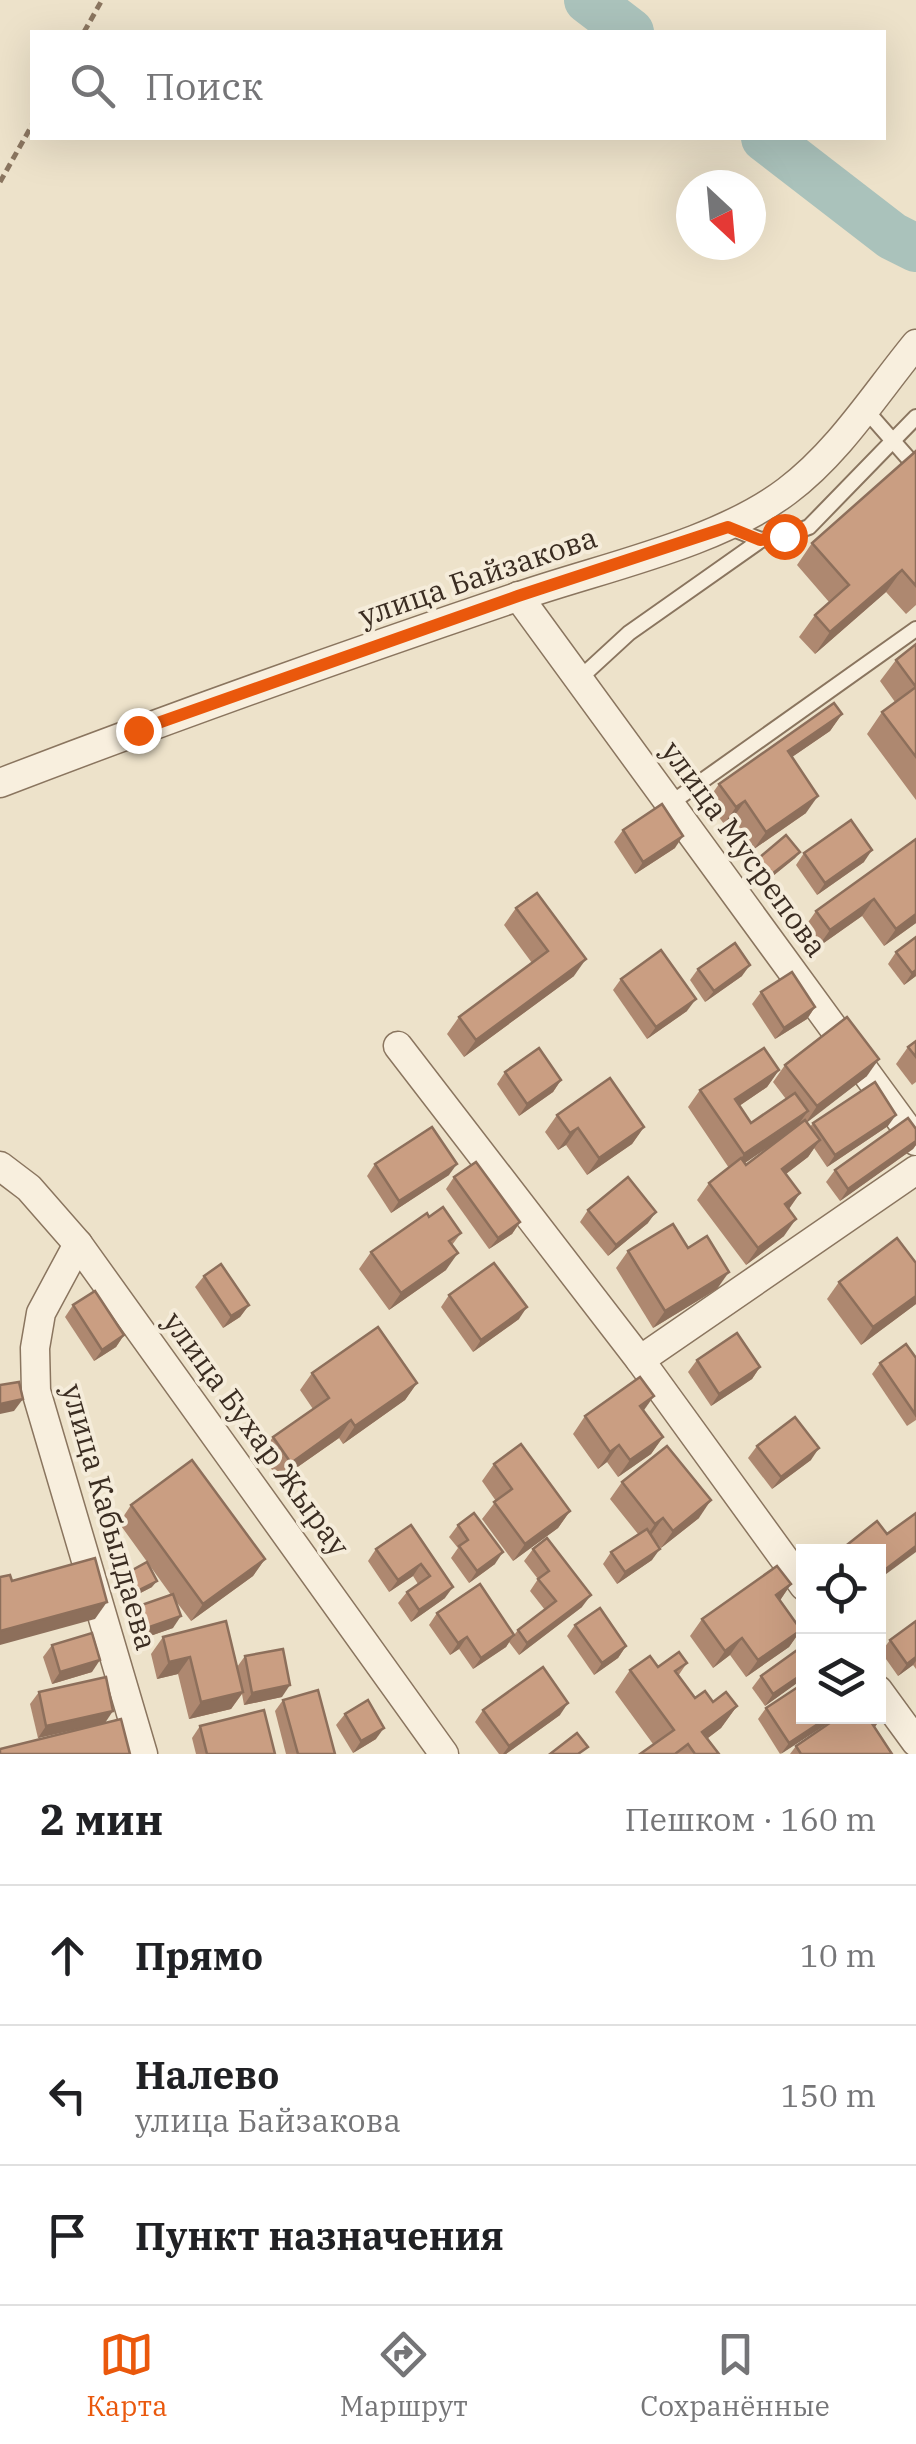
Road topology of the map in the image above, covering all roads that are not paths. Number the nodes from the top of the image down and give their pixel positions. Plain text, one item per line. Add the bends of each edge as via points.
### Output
1 (916, 344) edge
2 (864, 408) junction
3 (916, 417) edge
4 (894, 440) junction
5 (916, 467) edge
6 (728, 527) junction
7 (760, 540) junction
8 (518, 596) junction
9 (916, 628) edge
10 (579, 679) junction
11 (0, 783) edge
12 (671, 803) junction
13 (398, 1046) dead end
14 (916, 1141) edge
15 (0, 1166) edge
16 (916, 1170) edge
17 (78, 1244) junction
18 (640, 1360) junction
19 (796, 1575) edge
20 (886, 1701) edge
21 (916, 1742) edge
22 (143, 1754) edge
23 (444, 1754) edge

1 - 2 street, улица Байзакова
2 - 4 lane
2 - 6 street, улица Байзакова via 826,457
3 - 4 lane
4 - 5 lane
4 - 7 lane via 809,528
6 - 7 lane
6 - 8 street, улица Байзакова
7 - 10 lane via 640,624
8 - 10 street, улица Мусрепова
8 - 11 street, улица Байзакова
9 - 12 lane
10 - 12 street, улица Мусрепова
12 - 14 street, улица Мусрепова
13 - 18 street
15 - 17 street, улица Бухар Жырау
16 - 18 street
17 - 22 street, улица Кабылдаева via 41,1313 36,1392
17 - 23 street, улица Бухар Жырау
18 - 19 street
20 - 21 street

